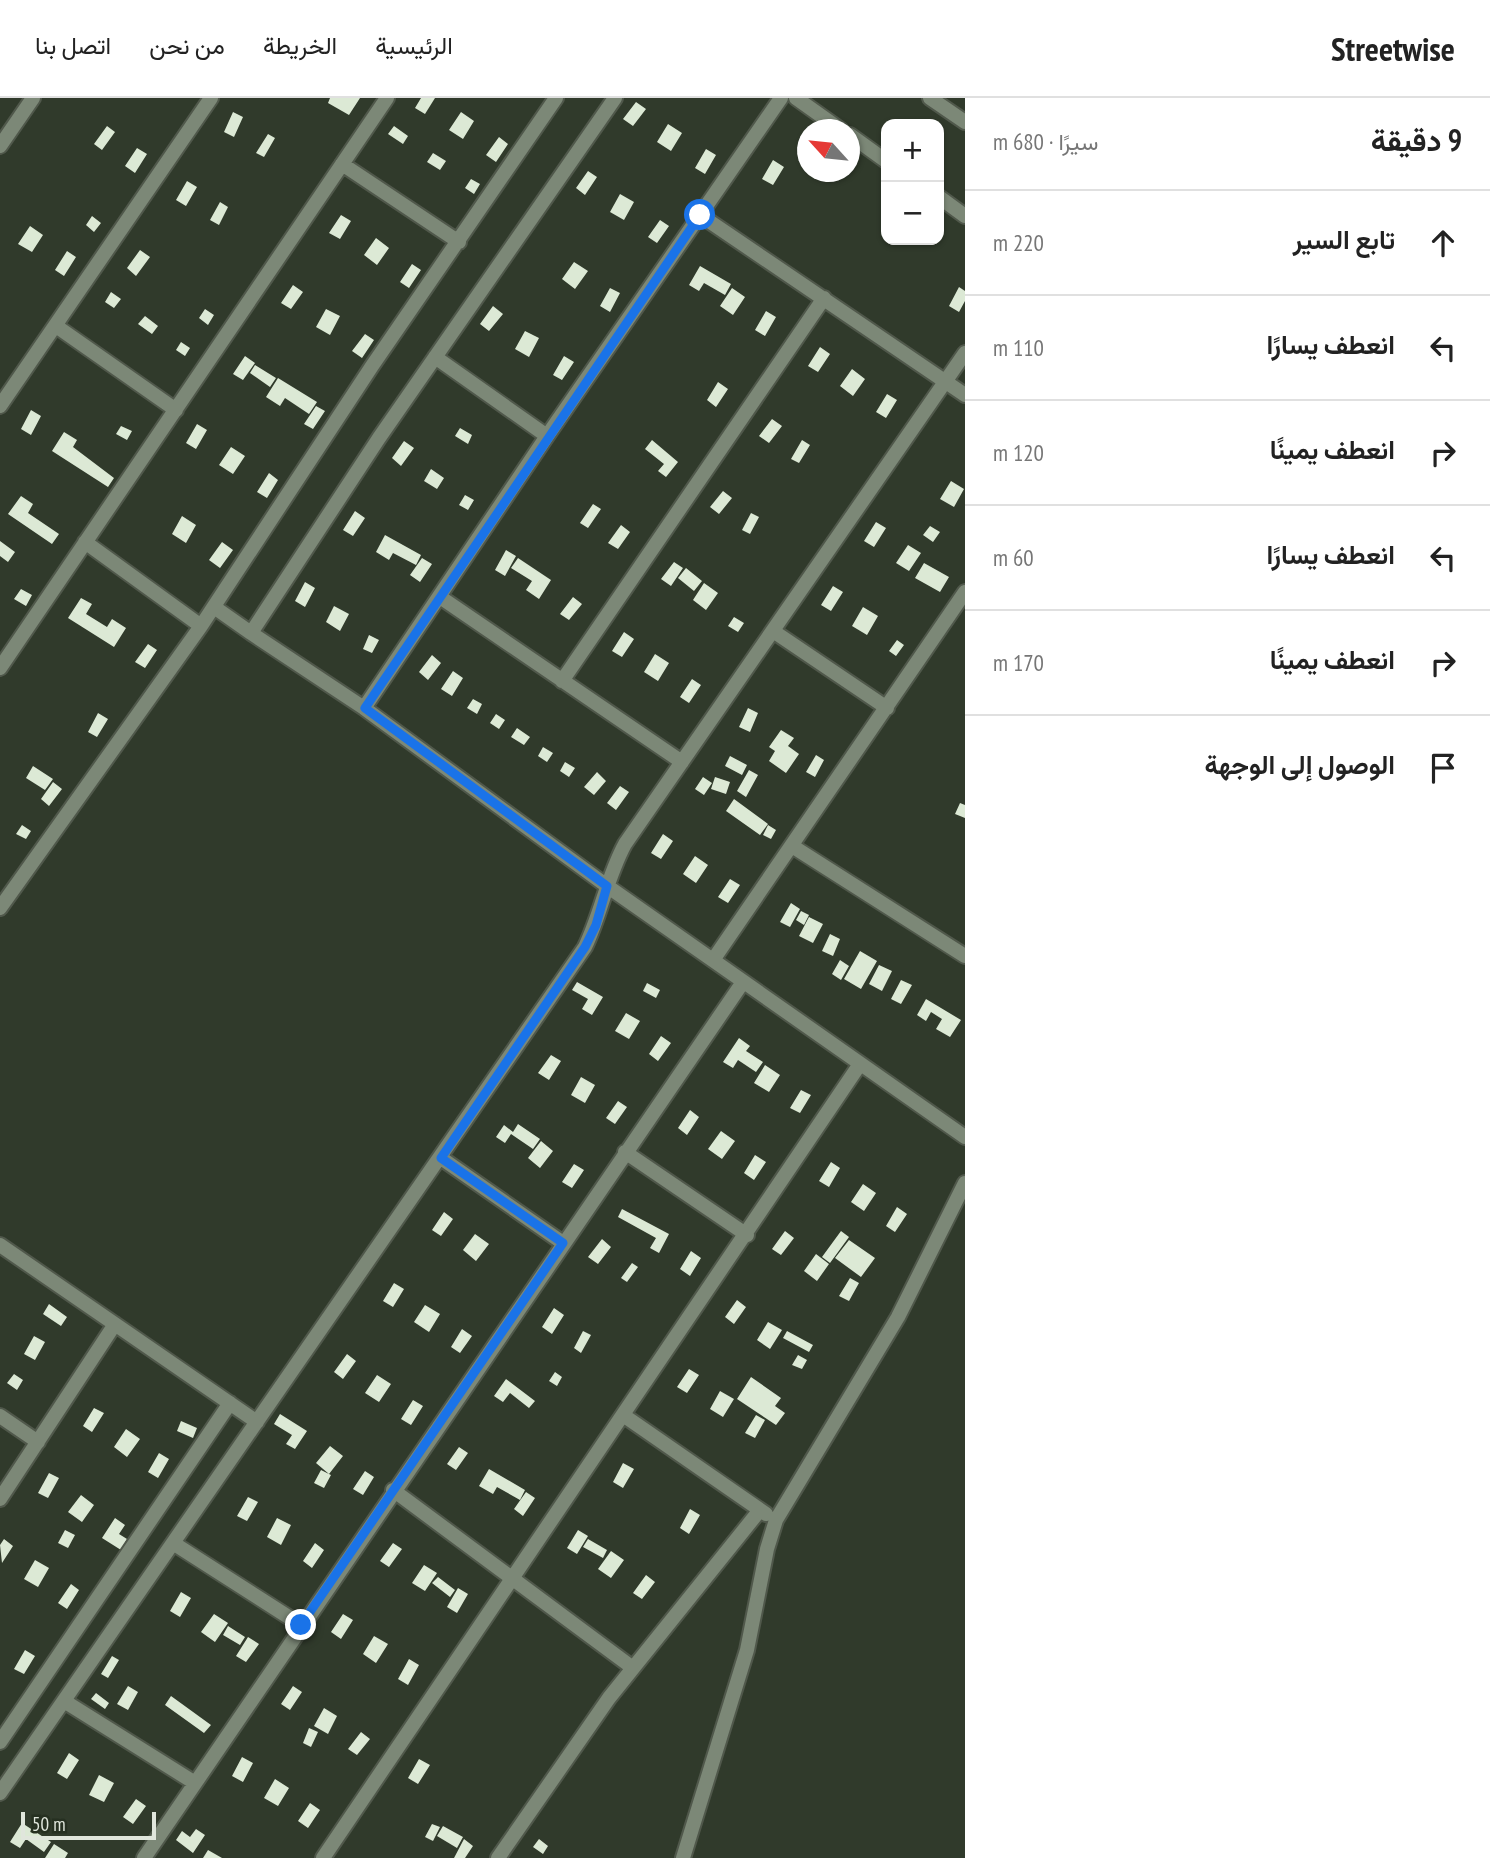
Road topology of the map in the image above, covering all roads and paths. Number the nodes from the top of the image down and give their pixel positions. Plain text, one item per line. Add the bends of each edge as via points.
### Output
1 (33, 98) edge
2 (211, 98) edge
3 (387, 98) edge
4 (556, 98) edge
5 (615, 98) edge
6 (781, 98) edge
7 (796, 98) edge
8 (930, 98) edge
9 (947, 103) edge
10 (826, 119) edge
11 (965, 122) edge
12 (860, 143) edge
13 (0, 146) edge
14 (881, 157) edge
15 (342, 164) junction
16 (944, 201) edge
17 (700, 215) junction
18 (965, 216) edge
19 (459, 242) junction
20 (824, 298) junction
21 (56, 326) junction
22 (965, 353) edge
23 (435, 357) junction
24 (944, 381) junction
25 (965, 395) edge
26 (0, 406) edge
27 (176, 410) junction
28 (547, 436) junction
29 (85, 542) junction
30 (965, 593) edge
31 (440, 597) junction
32 (214, 607) junction
33 (201, 626) junction
34 (773, 631) junction
35 (251, 633) junction
36 (2, 661) edge
37 (562, 681) junction
38 (365, 708) junction
39 (887, 708) junction
40 (682, 762) junction
41 (792, 846) junction
42 (607, 886) junction
43 (0, 908) edge
44 (965, 956) edge
45 (713, 960) junction
46 (743, 982) junction
47 (860, 1064) junction
48 (965, 1137) edge
49 (625, 1153) junction
50 (441, 1158) junction
51 (965, 1183) edge
52 (747, 1235) junction
53 (563, 1243) junction
54 (0, 1245) edge
55 (115, 1324) junction
56 (230, 1403) junction
57 (624, 1415) junction
58 (0, 1416) edge
59 (257, 1422) junction
60 (38, 1442) junction
61 (393, 1490) junction
62 (0, 1499) edge
63 (760, 1510) junction
64 (776, 1520) junction
65 (173, 1543) junction
66 (513, 1577) junction
67 (301, 1625) junction
68 (633, 1668) junction
69 (64, 1701) junction
70 (6, 1720) edge
71 (0, 1742) edge
72 (195, 1783) junction
73 (0, 1793) edge
74 (144, 1858) edge
75 (323, 1858) edge
76 (498, 1858) edge
77 (683, 1858) edge

1 - 13 street
2 - 21 street
3 - 15 street
4 - 19 street
5 - 23 street
6 - 17 street
7 - 10 street
8 - 9 street
9 - 11 street
12 - 14 street
15 - 19 street
15 - 27 street
16 - 18 street
17 - 20 street
17 - 28 street
19 - 32 street
20 - 24 street
20 - 37 street
21 - 26 street
21 - 27 street
22 - 24 street
23 - 28 street
23 - 35 street
24 - 25 street
24 - 34 street
27 - 29 street
28 - 31 street
29 - 33 street
29 - 36 street
30 - 39 street
31 - 37 street
31 - 38 street
32 - 33 street
32 - 35 street
33 - 43 street
34 - 39 street
34 - 40 street
35 - 38 street
37 - 40 street
38 - 42 street
39 - 41 street
40 - 42 street via 625,844
41 - 44 street
41 - 45 street
42 - 45 street
42 - 50 street via 585,947
45 - 46 street
46 - 47 street
46 - 49 street
47 - 48 street
47 - 52 street
49 - 52 street
49 - 53 street
50 - 53 street
50 - 59 street
51 - 64 street via 898,1317
52 - 57 street
53 - 61 street
54 - 55 street
55 - 56 street
55 - 60 street
56 - 59 street
56 - 70 street
57 - 63 street
57 - 66 street
58 - 60 street
59 - 65 street
60 - 62 street
61 - 66 street
61 - 67 street
63 - 64 street
63 - 68 street
64 - 77 street via 747,1650
65 - 67 street
65 - 69 street
66 - 68 street
66 - 75 street
67 - 72 street
68 - 76 street
69 - 72 street
69 - 73 street
70 - 71 street
72 - 74 street

